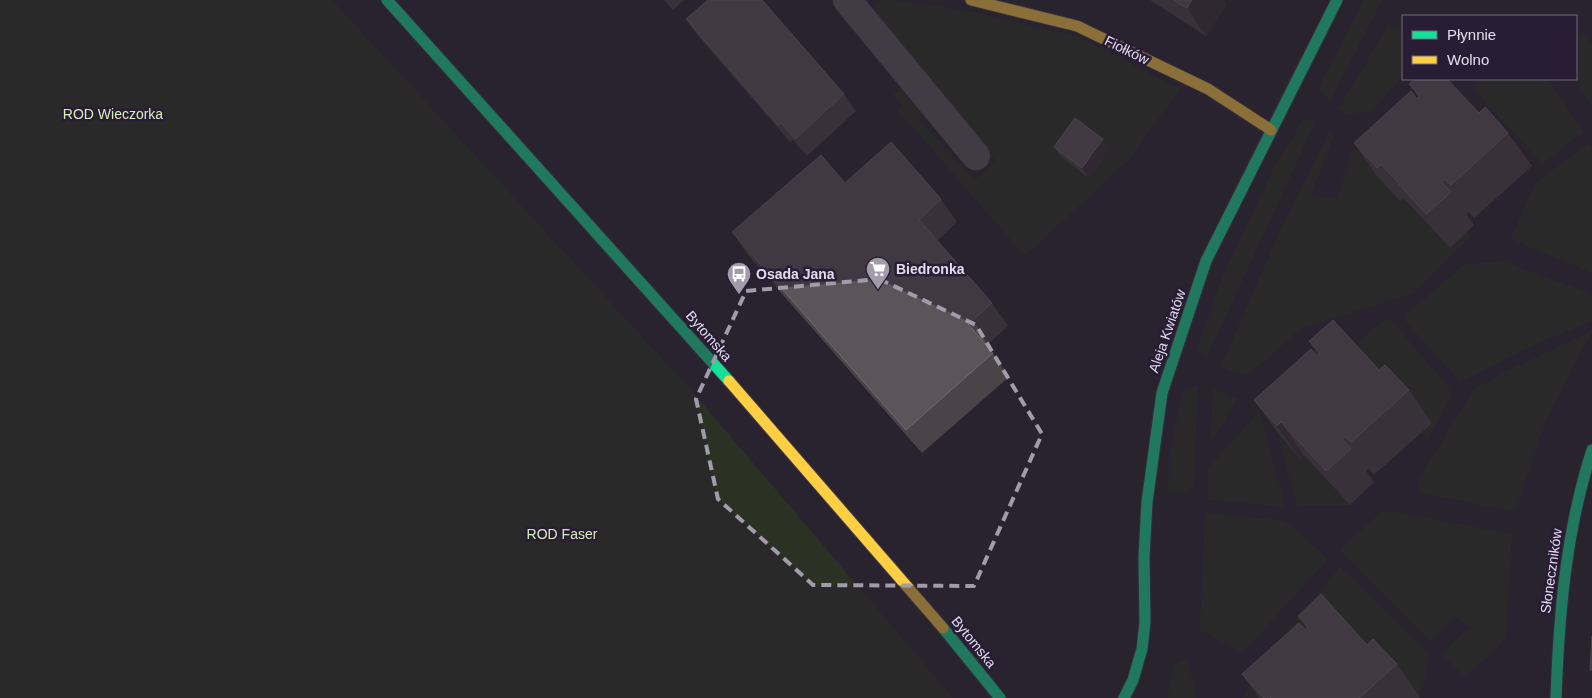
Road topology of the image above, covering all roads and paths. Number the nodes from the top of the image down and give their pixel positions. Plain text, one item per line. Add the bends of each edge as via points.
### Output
1 (387, 0) edge
2 (847, 0) edge
3 (971, 0) edge
4 (1337, 0) edge
5 (1271, 130) junction
6 (976, 156) dead end
7 (1592, 450) edge
8 (1000, 698) edge
9 (1124, 698) edge
10 (1556, 698) edge

1 - 8 street, Bytomska via 695,342 920,600
2 - 6 street
3 - 5 street, Fiołków via 1077,26 1208,89
4 - 5 street, Aleja Kwiatów
5 - 9 street, Aleja Kwiatów via 1206,262 1162,393 1147,502 1142,649
7 - 10 street, Słoneczników via 1580,483 1564,571

